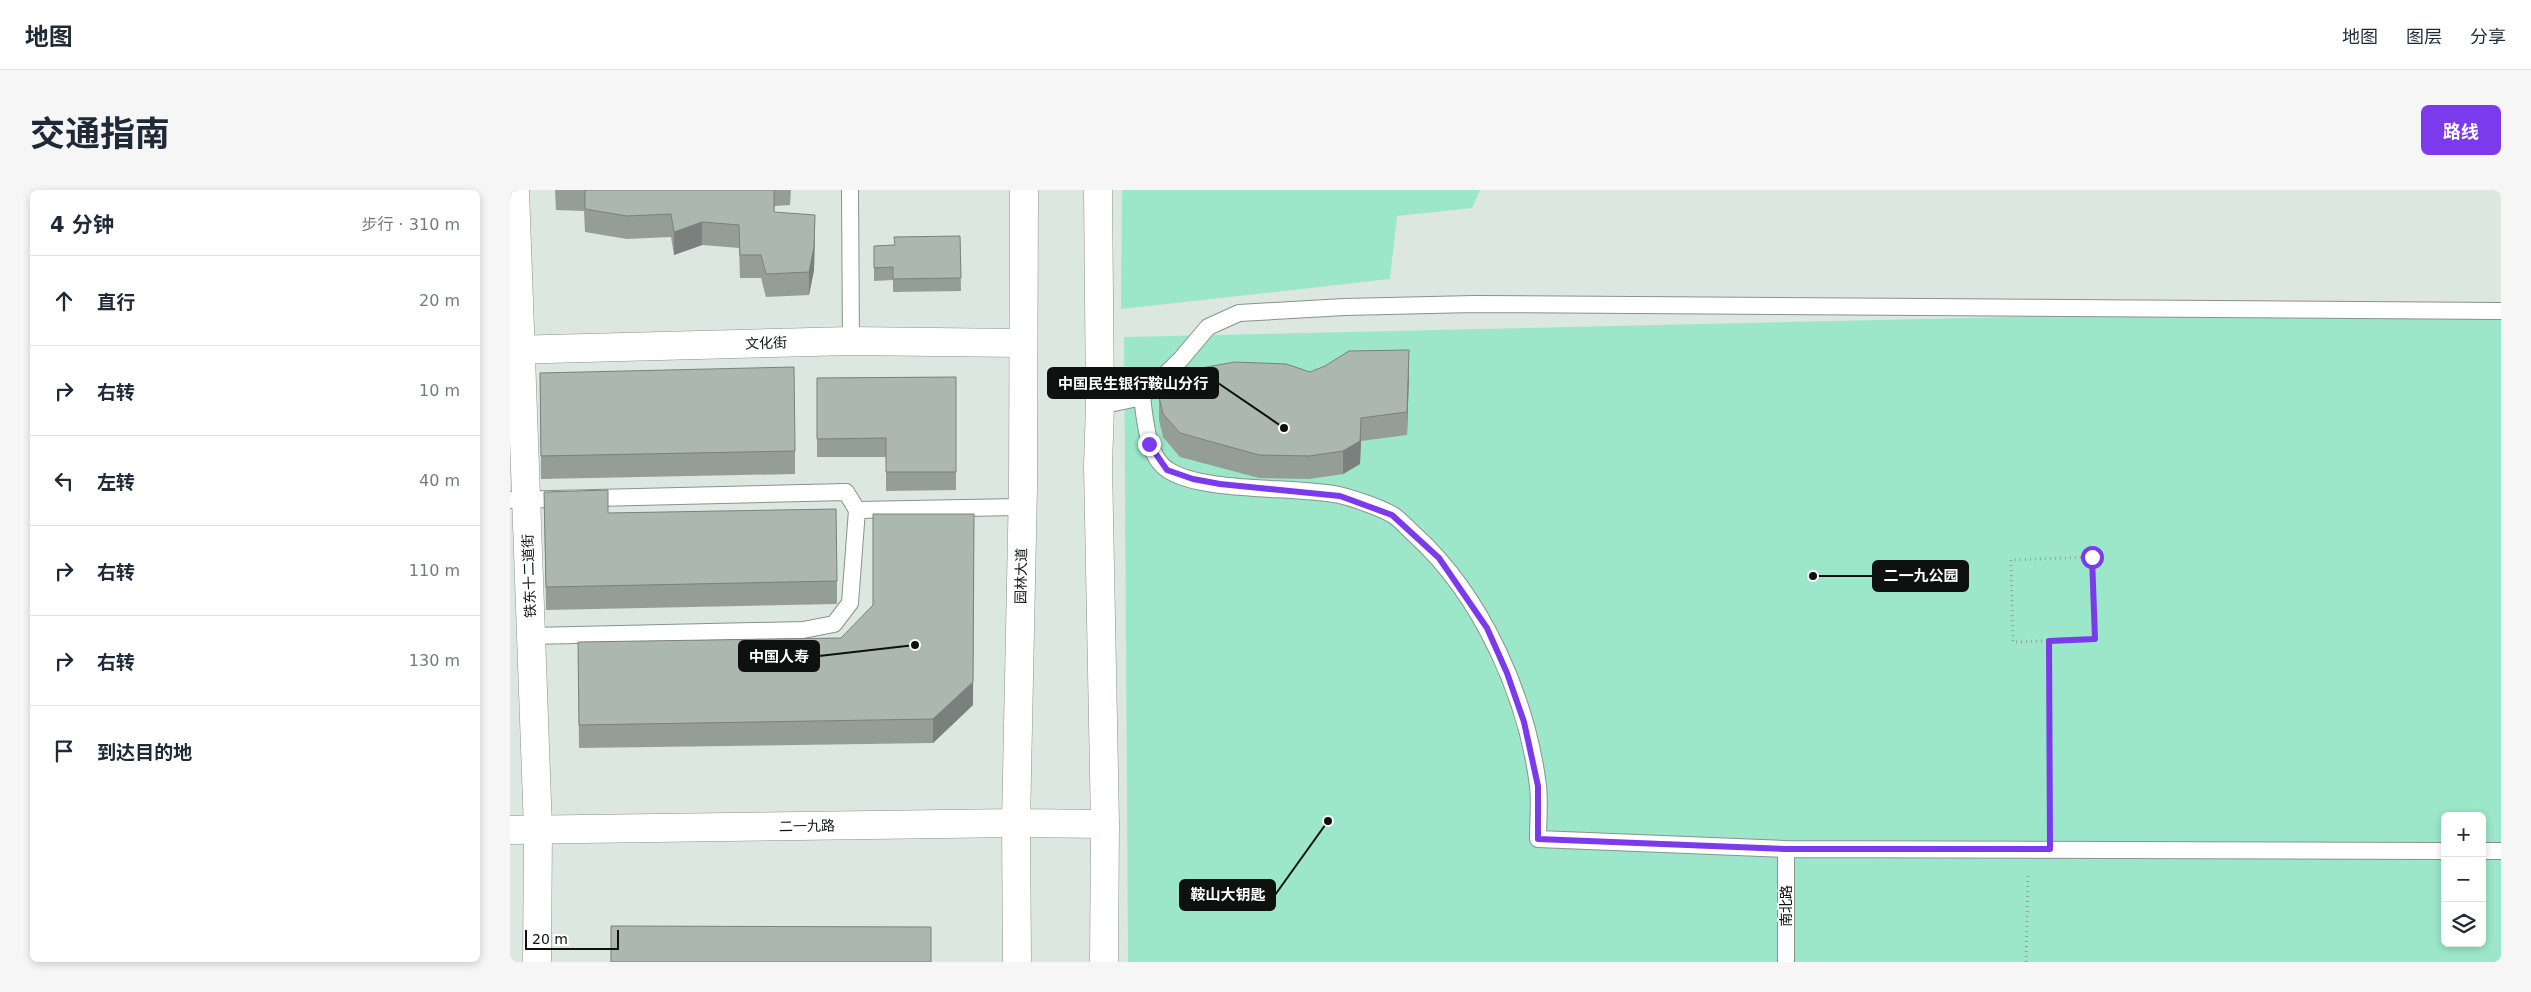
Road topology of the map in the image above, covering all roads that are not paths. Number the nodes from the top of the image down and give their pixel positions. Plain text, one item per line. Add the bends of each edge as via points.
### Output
1 (515, 190) edge
2 (850, 190) edge
3 (1024, 190) edge
4 (1098, 190) edge
5 (2501, 311) edge
6 (851, 340) junction
7 (1023, 343) junction
8 (516, 350) edge
9 (1142, 397) junction
10 (1100, 406) junction
11 (518, 499) edge
12 (1022, 507) junction
13 (857, 510) junction
14 (531, 636) junction
15 (1016, 823) junction
16 (1105, 824) junction
17 (510, 830) edge
18 (538, 830) junction
19 (1786, 849) junction
20 (2441, 851) edge
21 (2486, 851) edge
22 (2501, 851) edge
23 (537, 962) edge
24 (1017, 962) edge
25 (1104, 962) edge
26 (1786, 962) edge

1 - 8 main road, 铁东十二道街
2 - 6 lane
3 - 7 main road, 园林大道
4 - 10 main road
5 - 9 lane via 1474,304 1344,306 1239,313 1208,326
6 - 7 main road, 文化街
6 - 8 main road, 文化街
7 - 12 main road, 园林大道
8 - 11 main road, 铁东十二道街
9 - 10 lane
9 - 19 lane via 1149,444 1167,470 1220,484 1340,496 1392,515 1439,558 1487,628 1507,673 1524,722 1538,786 1538,839
10 - 16 main road via 1098,465
11 - 13 lane via 846,492
11 - 14 main road, 铁东十二道街
12 - 13 lane
12 - 15 main road, 园林大道
13 - 14 lane via 850,603 834,624 803,630
14 - 18 main road, 铁东十二道街
15 - 16 main road, 二一九路
15 - 18 main road, 二一九路
15 - 24 main road, 园林大道
16 - 25 main road
17 - 18 main road, 二一九路
18 - 23 main road, 铁东十二道街
19 - 20 lane
19 - 26 lane, 南北路
21 - 22 lane

